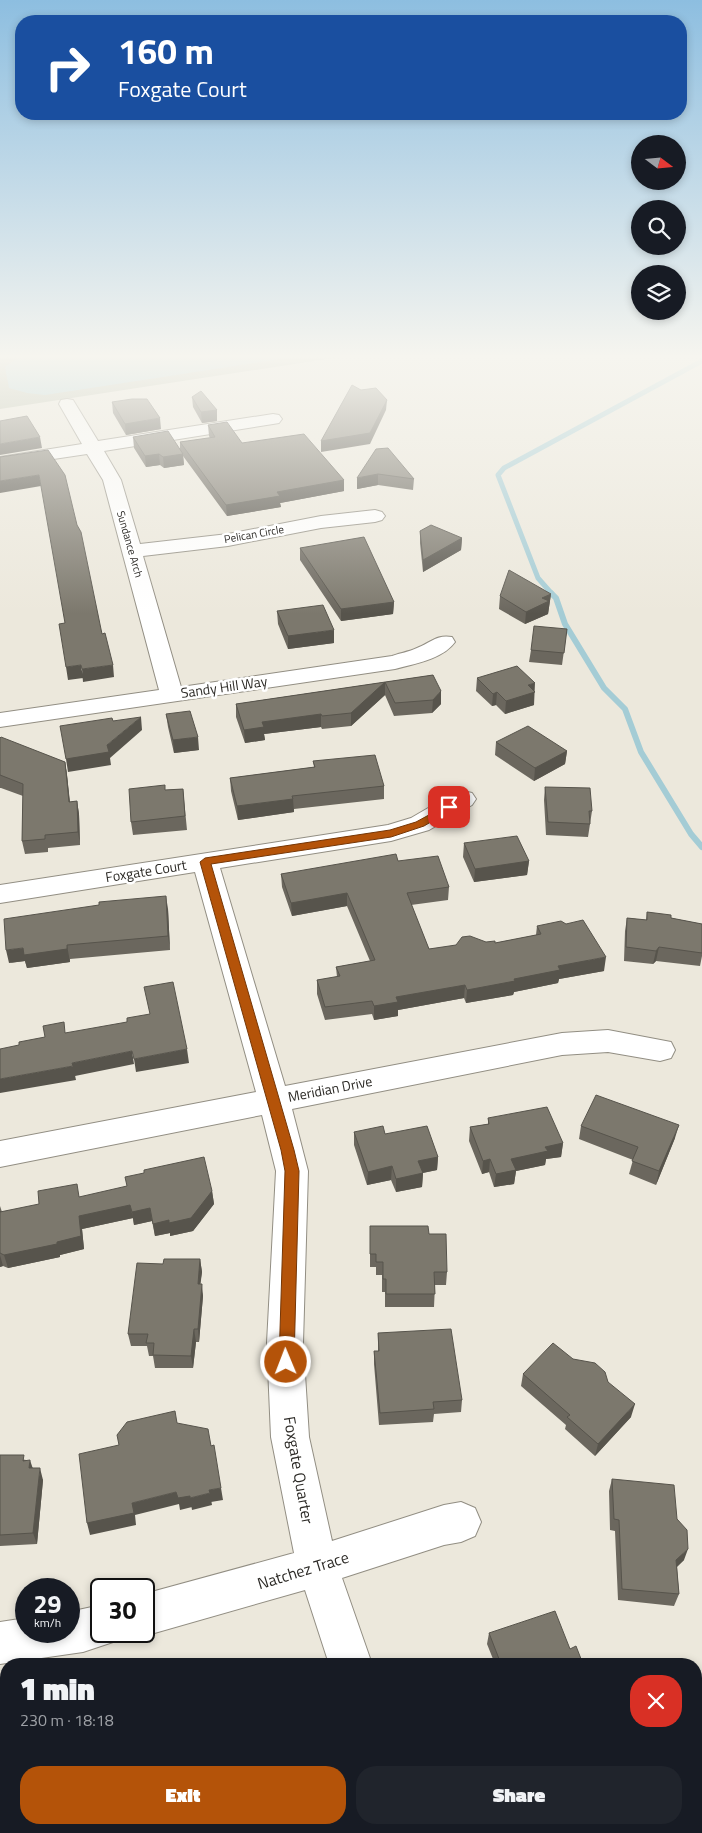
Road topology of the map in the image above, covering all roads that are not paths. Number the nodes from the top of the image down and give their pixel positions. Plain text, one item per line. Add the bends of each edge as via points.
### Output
1 (90, 443) edge
2 (115, 443) edge
3 (92, 446) junction
4 (0, 462) edge
5 (376, 516) dead end
6 (133, 551) junction
7 (444, 642) dead end
8 (172, 694) junction
9 (0, 720) edge
10 (464, 799) dead end
11 (205, 862) junction
12 (0, 894) edge
13 (660, 1050) dead end
14 (273, 1101) junction
15 (0, 1154) edge
16 (461, 1522) dead end
17 (317, 1566) junction
18 (155, 1612) edge
19 (90, 1629) edge
20 (0, 1643) edge
21 (349, 1658) edge

1 - 3 street, Sundance Arch
2 - 3 street
3 - 4 street
3 - 6 street, Sundance Arch via 112,480
5 - 6 street, Pelican Circle via 321,522 228,540
6 - 8 street, Sundance Arch
7 - 8 street, Sandy Hill Way via 396,662
8 - 9 street, Sandy Hill Way
10 - 11 street, Foxgate Court via 420,824 391,833
11 - 12 street, Foxgate Court
11 - 14 street, Foxgate Quarter
13 - 14 street, Meridian Drive via 608,1041 562,1044
14 - 15 street, Meridian Drive
14 - 17 street, Foxgate Quarter via 292,1171 285,1343 290,1437
16 - 17 street, Natchez Trace
17 - 18 street, Natchez Trace
17 - 21 street, Foxgate Quarter
19 - 20 street

